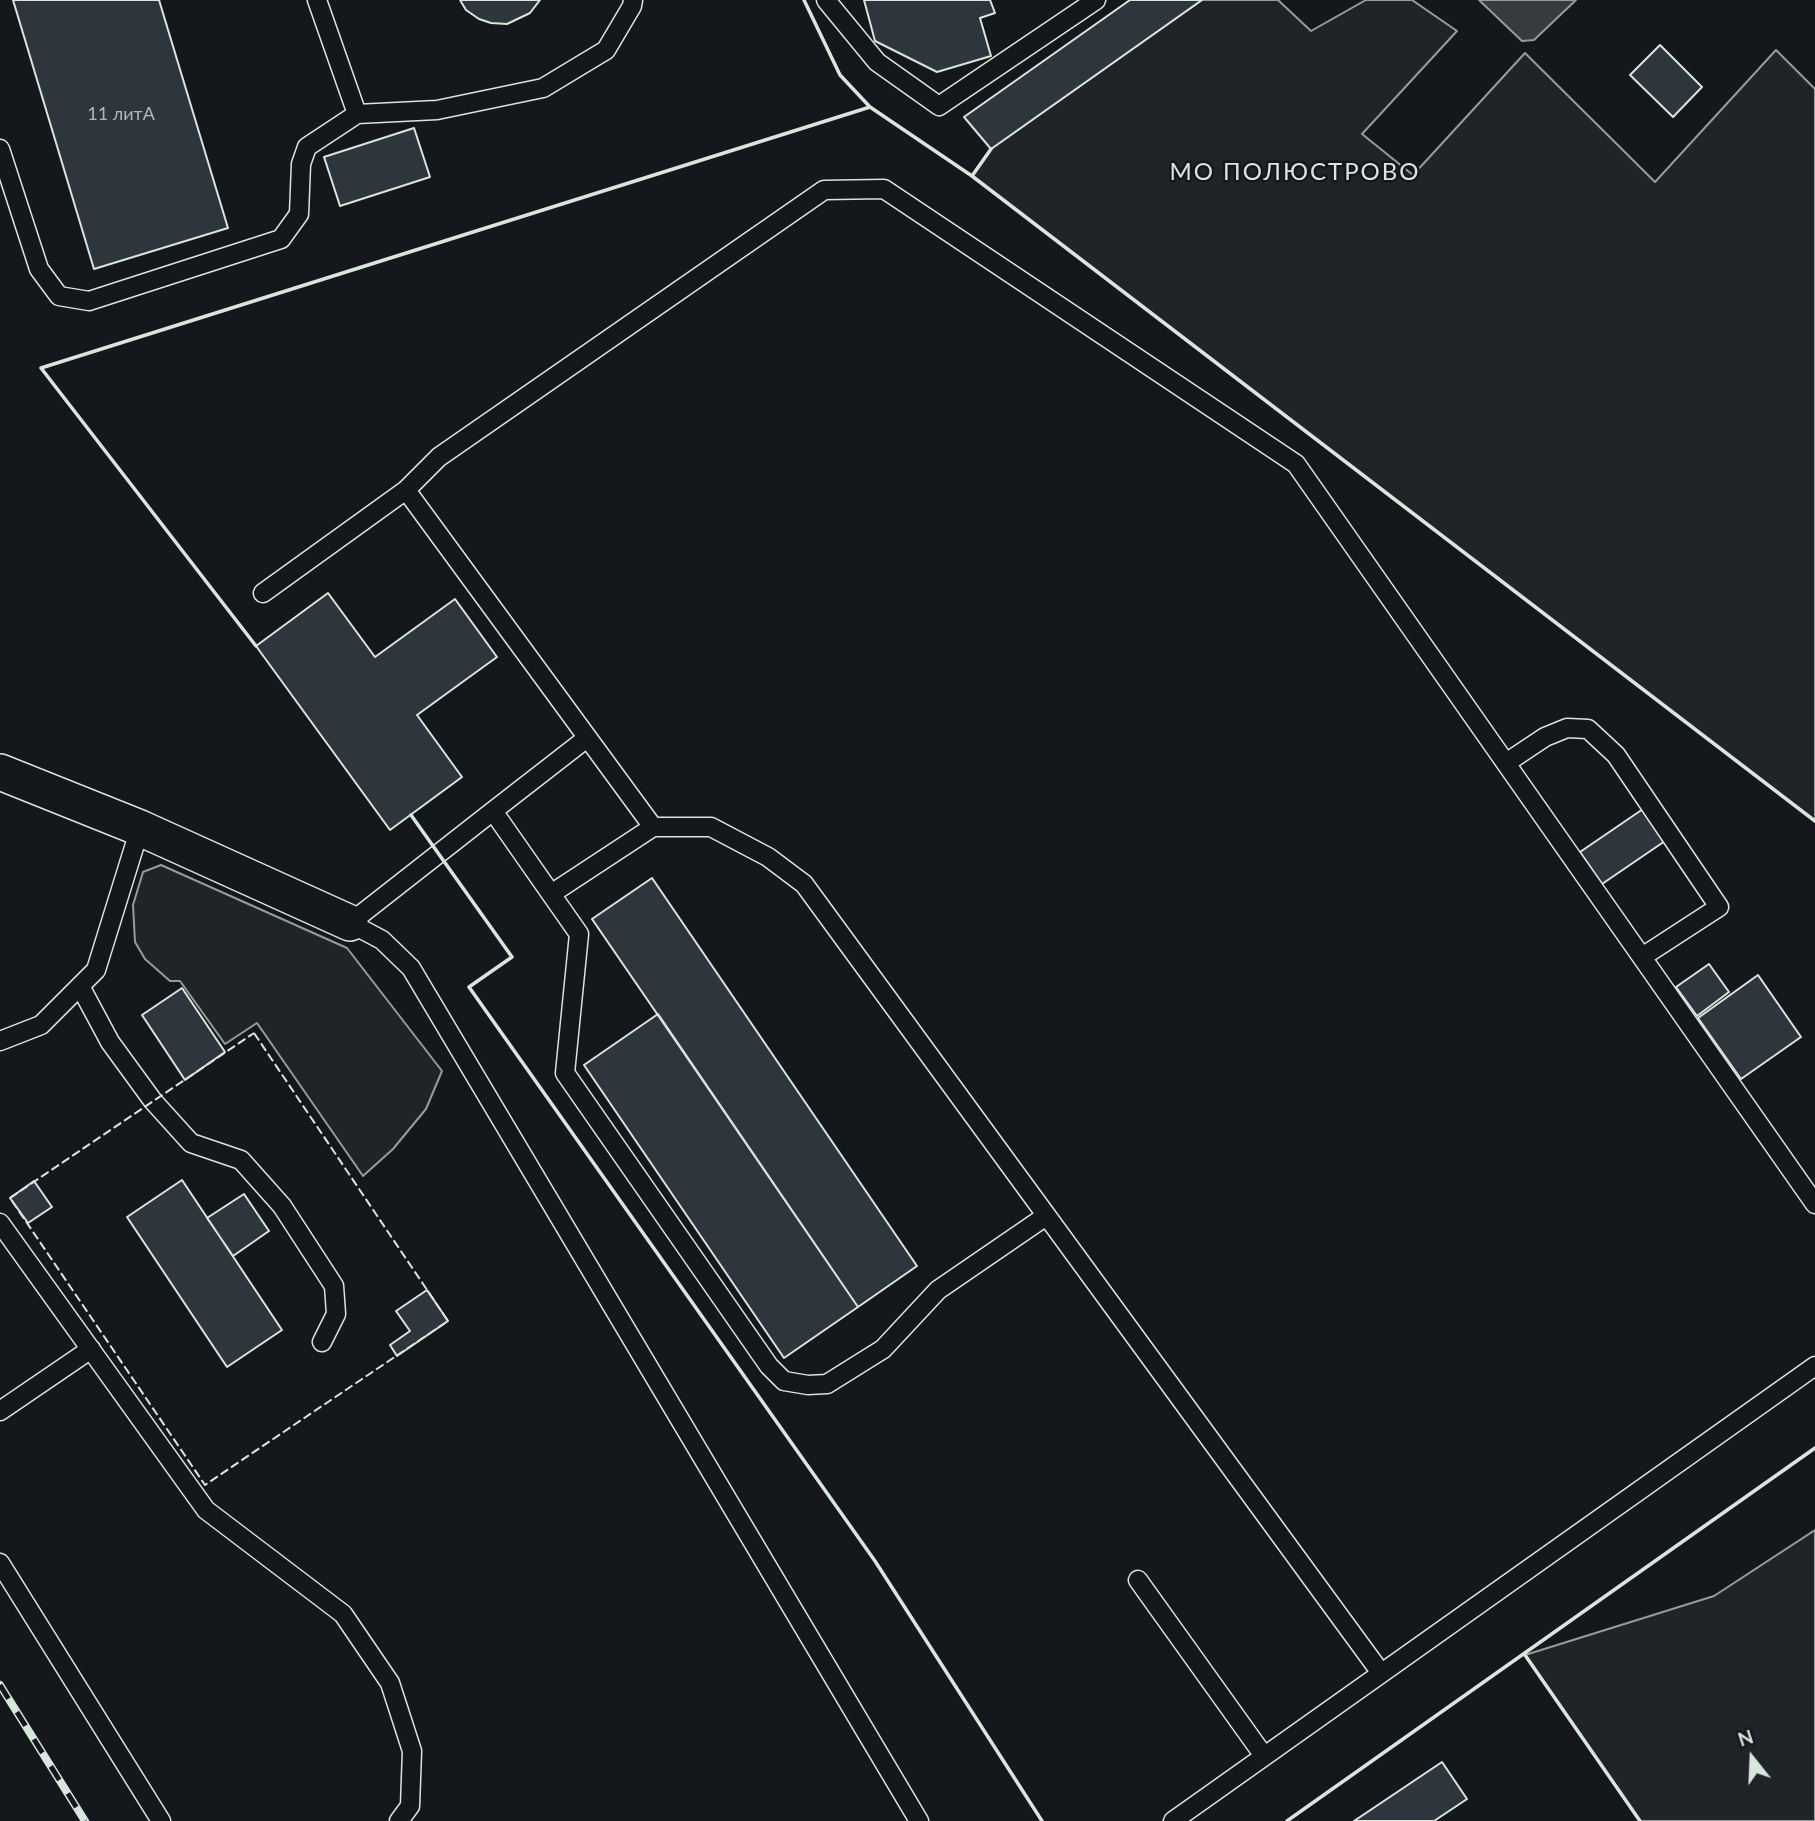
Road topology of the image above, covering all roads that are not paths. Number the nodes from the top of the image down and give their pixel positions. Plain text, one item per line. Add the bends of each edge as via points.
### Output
1 (317, 0) edge
2 (633, 0) edge
3 (826, 0) edge
4 (1096, 0) edge
5 (357, 114) junction
6 (0, 149) edge
7 (406, 490) junction
8 (263, 593) dead end
9 (587, 738) junction
10 (1506, 763) junction
11 (0, 772) edge
12 (493, 811) junction
13 (653, 827) junction
14 (140, 828) junction
15 (551, 894) junction
16 (350, 923) junction
17 (1642, 957) junction
18 (80, 986) junction
19 (0, 1041) edge
20 (1815, 1204) edge
21 (1046, 1216) junction
22 (0, 1223) edge
23 (321, 1342) dead end
24 (91, 1349) junction
25 (1815, 1367) edge
26 (0, 1411) edge
27 (0, 1563) edge
28 (1138, 1580) dead end
29 (1381, 1672) junction
30 (1264, 1756) junction
31 (161, 1821) edge
32 (399, 1821) edge
33 (919, 1821) edge
34 (1173, 1821) edge

1 - 5 lane
2 - 5 lane via 606,50 544,89 437,110
3 - 4 lane via 877,62 939,106
5 - 6 lane via 307,147 301,164 299,214 281,239 89,301 59,296 39,269
7 - 8 lane
7 - 9 lane
7 - 10 lane via 439,457 824,190 884,189 1296,464
9 - 12 lane
9 - 13 lane
10 - 17 lane
10 - 17 lane via 1567,728 1588,729 1616,755 1719,907
11 - 14 street
12 - 15 lane
12 - 16 lane
13 - 15 lane
13 - 21 lane via 711,827 768,857 804,884
14 - 16 street
14 - 18 lane via 96,970
15 - 21 lane via 579,934 565,1073 769,1366 784,1381 827,1384 883,1349 938,1290
16 - 33 lane via 382,940 411,968
17 - 20 lane
18 - 19 lane via 41,1024
18 - 23 lane via 110,1042 191,1143 241,1160 282,1206 334,1286 335,1314
21 - 29 lane
22 - 24 lane
24 - 26 lane
24 - 32 lane via 206,1510 344,1614 390,1683 412,1751 410,1806
25 - 29 lane
27 - 31 lane
28 - 30 lane
29 - 30 lane
30 - 34 lane

